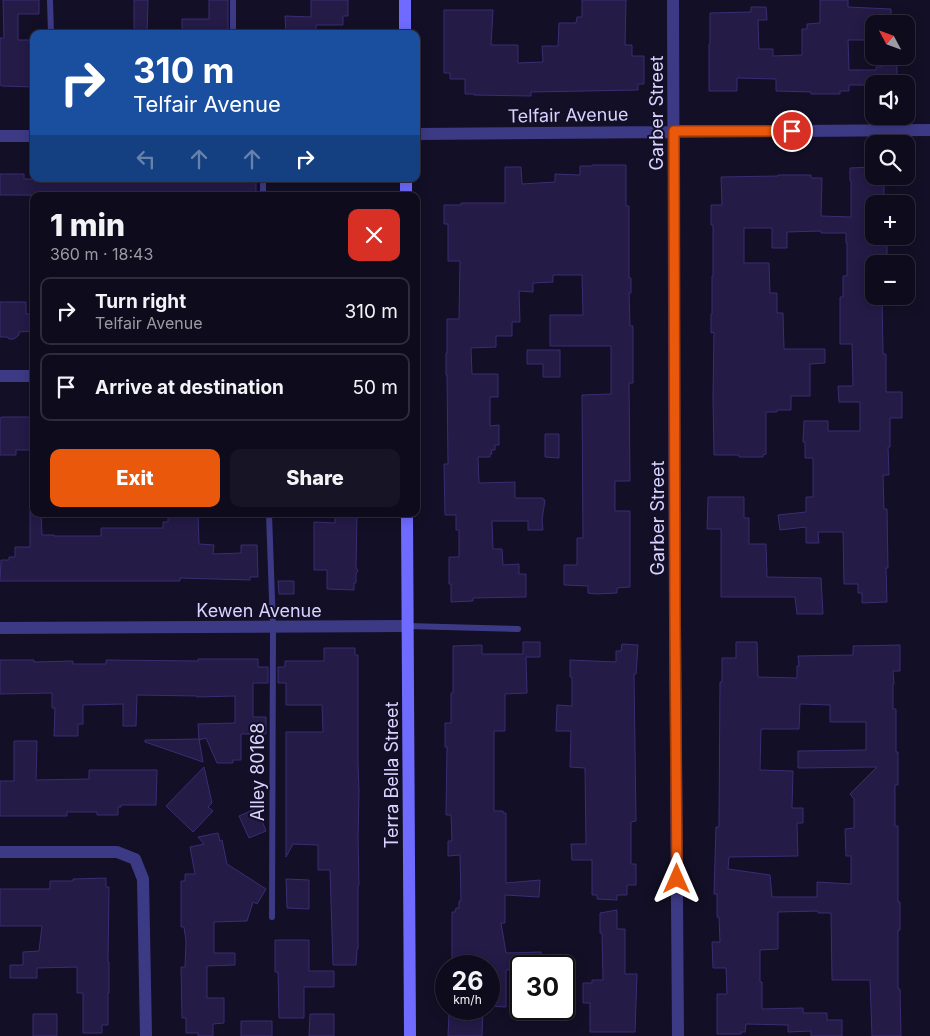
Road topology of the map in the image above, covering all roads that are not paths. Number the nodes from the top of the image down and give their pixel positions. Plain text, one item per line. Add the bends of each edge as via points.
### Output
1 (50, 0) edge
2 (233, 0) edge
3 (405, 0) edge
4 (674, 0) edge
5 (51, 30) edge
6 (233, 30) edge
7 (406, 30) edge
8 (930, 130) edge
9 (674, 131) junction
10 (420, 134) edge
11 (0, 136) edge
12 (30, 136) edge
13 (0, 376) edge
14 (30, 376) edge
15 (269, 517) edge
16 (407, 517) edge
17 (407, 626) junction
18 (273, 627) junction
19 (0, 628) edge
20 (518, 629) dead end
21 (0, 852) edge
22 (272, 917) dead end
23 (146, 1036) edge
24 (410, 1036) edge
25 (678, 1036) edge

1 - 5 lane
2 - 6 lane
3 - 7 main road
4 - 9 street, Garber Street
8 - 9 street, Telfair Avenue
9 - 10 street, Telfair Avenue
9 - 25 street, Garber Street
11 - 12 street
13 - 14 street
15 - 18 lane, Alley 80168
16 - 17 main road, Terra Bella Street
17 - 18 street, Kewen Avenue
17 - 20 lane, Kewen Avenue
17 - 24 main road, Terra Bella Street
18 - 19 street, Kewen Avenue
18 - 22 lane, Alley 80168
21 - 23 street via 117,852 135,859 143,878

